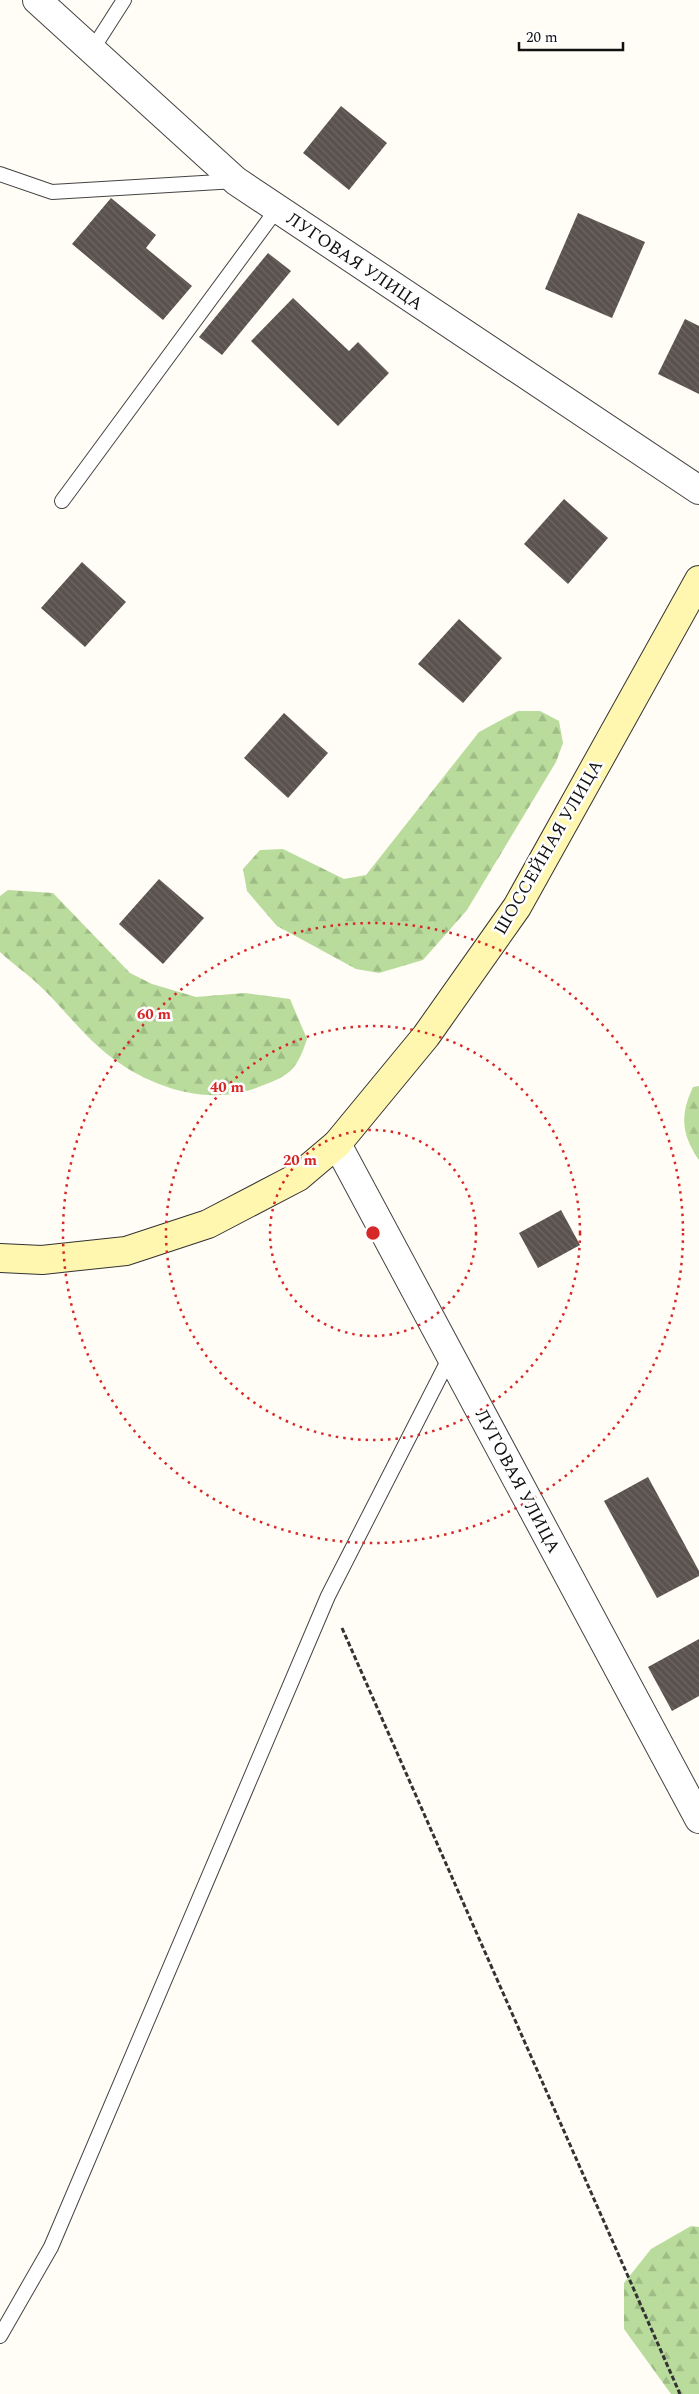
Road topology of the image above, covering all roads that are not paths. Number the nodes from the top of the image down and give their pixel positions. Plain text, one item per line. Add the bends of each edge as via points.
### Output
1 (37, 0) edge
2 (124, 0) edge
3 (92, 50) junction
4 (0, 174) edge
5 (236, 181) junction
6 (276, 209) junction
7 (699, 490) edge
8 (62, 501) dead end
9 (698, 584) edge
10 (337, 1144) junction
11 (0, 1258) edge
12 (451, 1355) junction
13 (699, 1818) edge
14 (0, 2336) edge

1 - 3 street, ЛУГОВАЯ УЛИЦА
2 - 3 lane
3 - 5 street, ЛУГОВАЯ УЛИЦА
4 - 5 lane via 52,192
5 - 6 street, ЛУГОВАЯ УЛИЦА
6 - 7 street, ЛУГОВАЯ УЛИЦА
6 - 8 lane
9 - 10 street, ШОССЕЙНАЯ УЛИЦА via 517,907 426,1036
10 - 11 street, ШОССЕЙНАЯ УЛИЦА via 298,1177 208,1224 126,1251 42,1260
10 - 12 street, ЛУГОВАЯ УЛИЦА
12 - 13 street, ЛУГОВАЯ УЛИЦА
12 - 14 lane via 328,1596 51,2247

